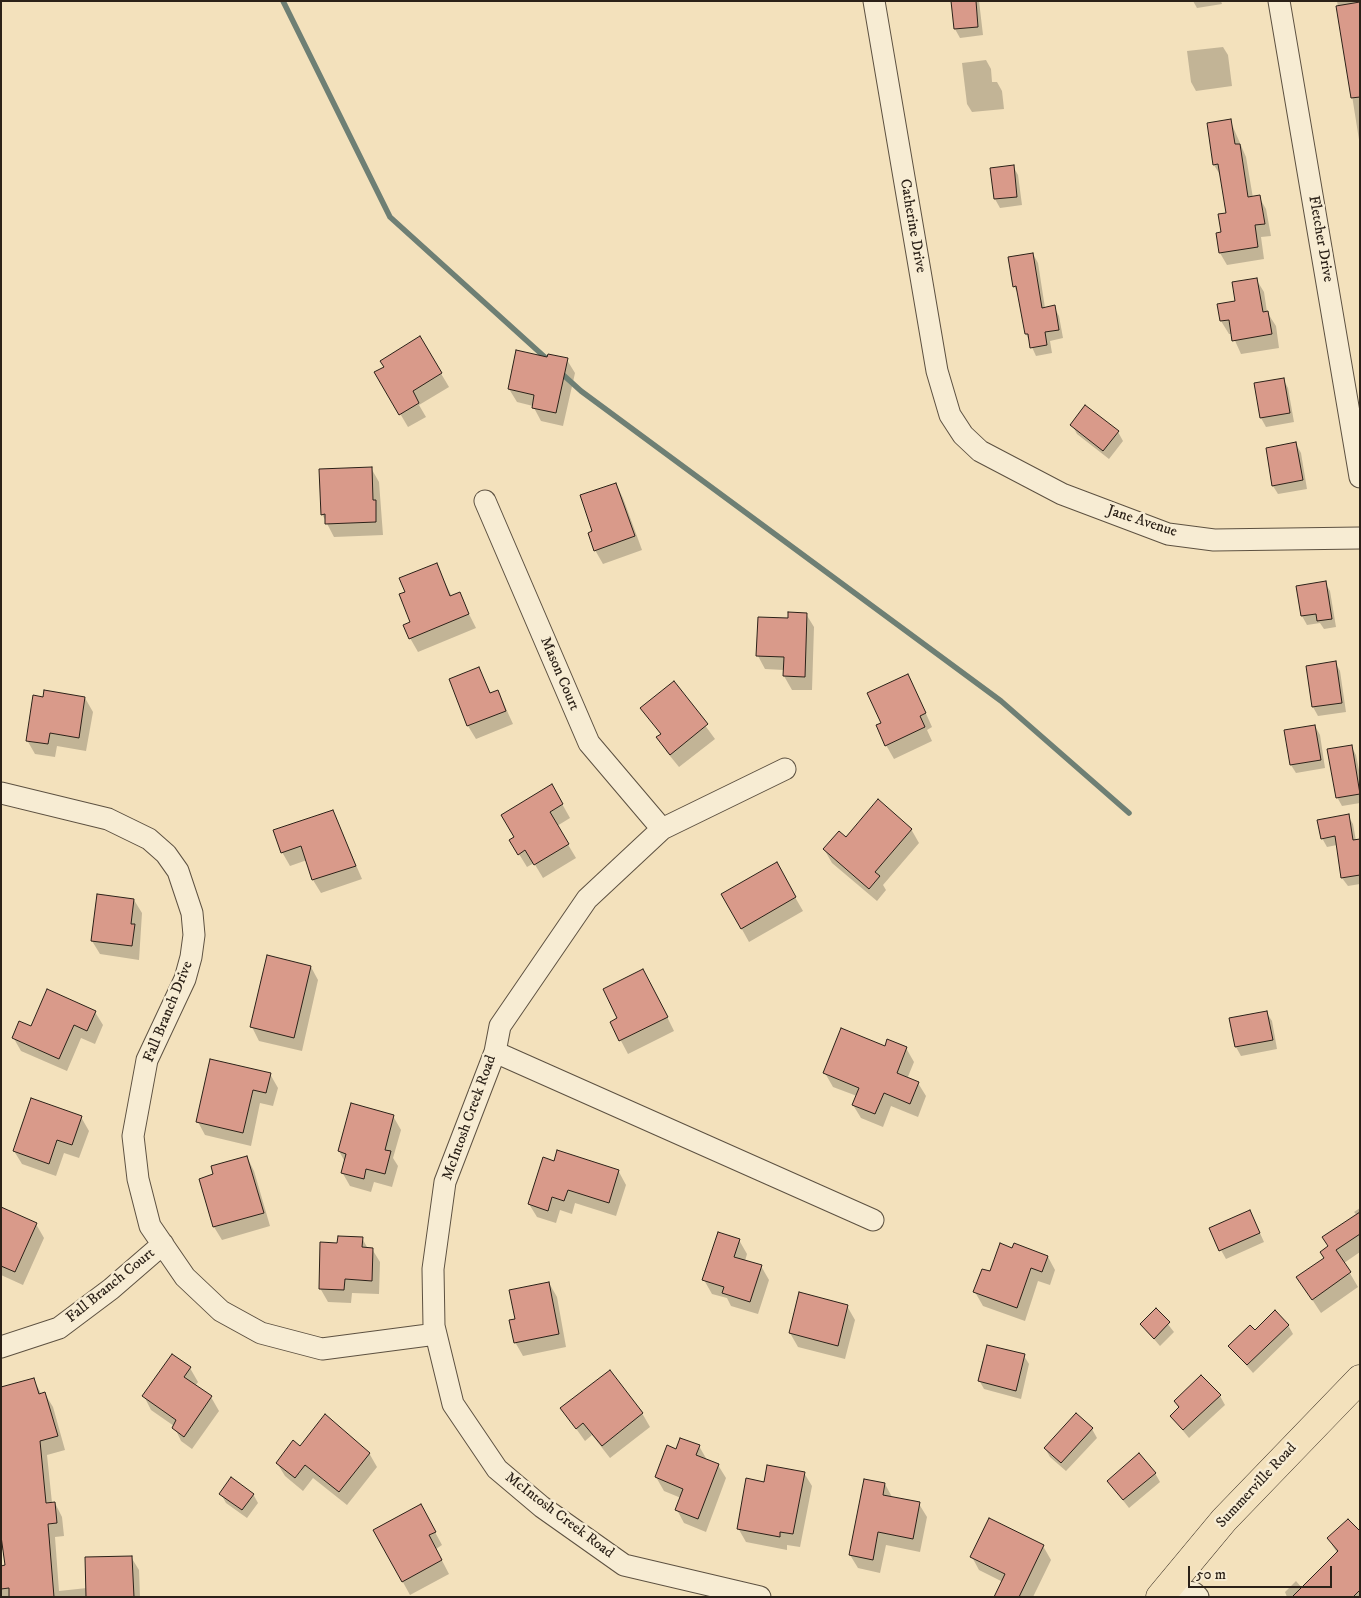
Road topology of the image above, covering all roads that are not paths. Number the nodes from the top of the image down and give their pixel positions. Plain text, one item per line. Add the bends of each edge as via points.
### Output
1 (874, 1) edge
2 (1279, 1) edge
3 (971, 442) joint
4 (1360, 477) edge
5 (485, 501) dead end
6 (1360, 538) edge
7 (785, 770) dead end
8 (1, 792) edge
9 (662, 830) junction
10 (495, 1052) junction
11 (873, 1220) dead end
12 (163, 1244) junction
13 (436, 1334) junction
14 (1, 1348) edge
15 (1360, 1379) edge
16 (1165, 1594) edge
17 (760, 1597) edge
18 (1198, 1597) edge

1 - 3 street, Catherine Drive via 937,372 950,415
2 - 4 street, Fletcher Drive
3 - 6 street, Jane Avenue via 980,451 1062,494 1168,534 1214,540
5 - 9 street, Mason Court via 588,743
7 - 9 street, McIntosh Creek Road
8 - 12 street, Fall Branch Drive via 108,819 149,839 166,854 178,871 192,913 191,957 186,979 147,1060 133,1136 138,1179 150,1226
9 - 10 street, McIntosh Creek Road via 588,899 500,1026
10 - 11 street
10 - 13 street, McIntosh Creek Road via 445,1182 432,1269
12 - 13 street, Fall Branch Drive via 185,1277 221,1311 261,1333 322,1349
12 - 14 street, Fall Branch Court via 59,1328
13 - 17 street, McIntosh Creek Road via 454,1404 496,1469 542,1507 624,1565
15 - 16 main road, Summerville Road via 1224,1520
16 - 18 street via 1194,1593

